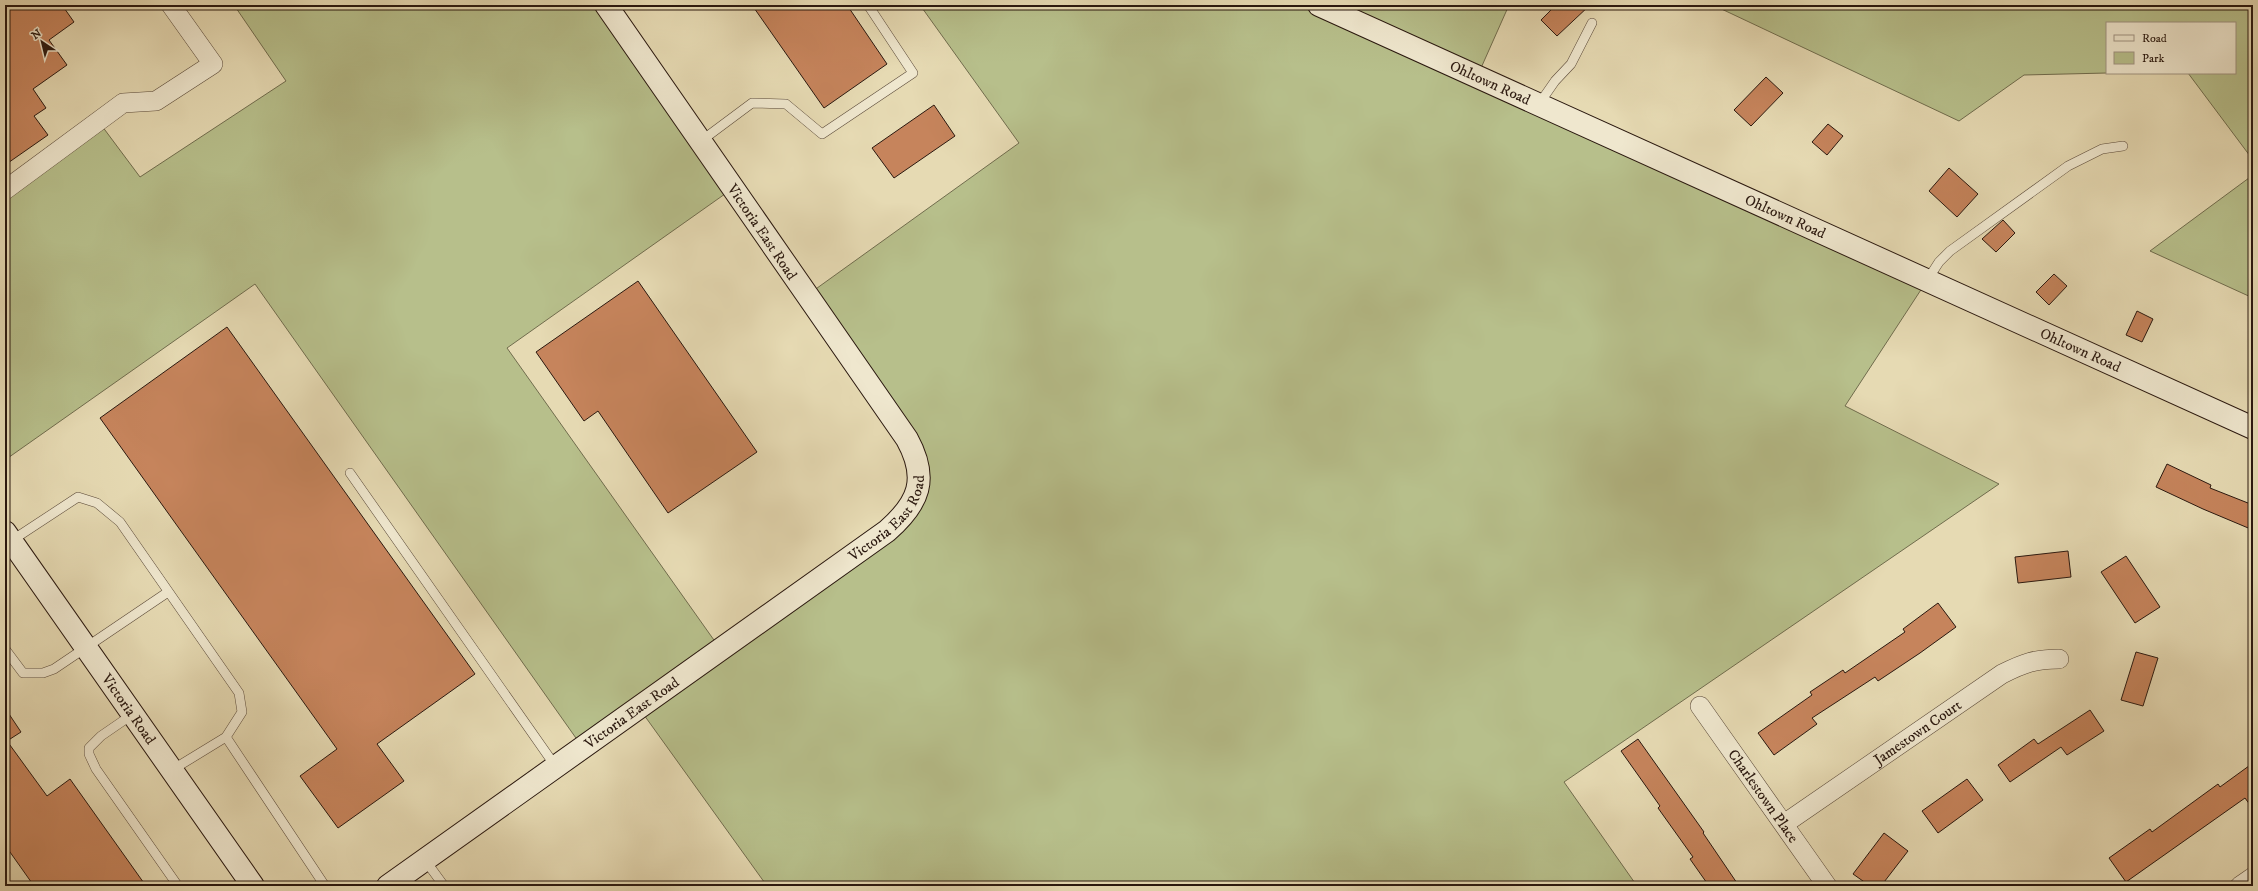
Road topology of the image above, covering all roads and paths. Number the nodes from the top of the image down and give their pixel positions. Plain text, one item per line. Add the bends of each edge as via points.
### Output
1 (171, 5) edge
2 (606, 5) edge
3 (868, 5) edge
4 (1319, 5) edge
5 (1592, 23) dead end
6 (1539, 104) junction
7 (700, 142) junction
8 (2124, 146) dead end
9 (5, 190) edge
10 (1928, 279) junction
11 (2253, 428) edge
12 (350, 473) dead end
13 (7, 540) edge
14 (168, 592) junction
15 (86, 647) junction
16 (5, 649) edge
17 (2059, 659) dead end
18 (1700, 706) dead end
19 (133, 714) junction
20 (226, 737) junction
21 (556, 767) junction
22 (172, 770) junction
23 (1784, 824) junction
24 (425, 860) junction
25 (2253, 877) edge
26 (396, 884) edge
27 (178, 886) edge
28 (253, 886) edge
29 (325, 886) edge
30 (444, 886) edge
31 (1827, 886) edge
32 (2240, 886) edge

1 - 9 street via 213,64 156,100 123,104
2 - 7 street, Victoria East Road
3 - 7 lane via 913,73 822,134 786,104 752,103
4 - 6 street, Ohltown Road
5 - 6 lane via 1571,64
6 - 10 street, Ohltown Road
7 - 21 street, Victoria East Road via 907,439 917,463 917,493 904,517 887,532
8 - 10 lane via 2102,149 2068,166 1950,251
10 - 11 street, Ohltown Road
12 - 21 lane
13 - 14 lane via 78,497 97,503 120,522
13 - 15 street, Victoria Road
14 - 15 lane
14 - 20 lane via 239,693 242,712
15 - 16 lane via 54,669 43,673 23,673
15 - 19 street, Victoria Road
17 - 23 street, Jamestown Court via 2024,662 2002,674
18 - 23 street, Charlestown Place
19 - 22 street, Victoria Road
19 - 27 lane via 101,736 89,748 89,754 96,769
20 - 22 lane
20 - 29 lane
21 - 24 street, Victoria East Road
22 - 28 street, Victoria Road
23 - 31 street, Charlestown Place
24 - 26 street, Victoria East Road
24 - 30 lane
25 - 32 street

